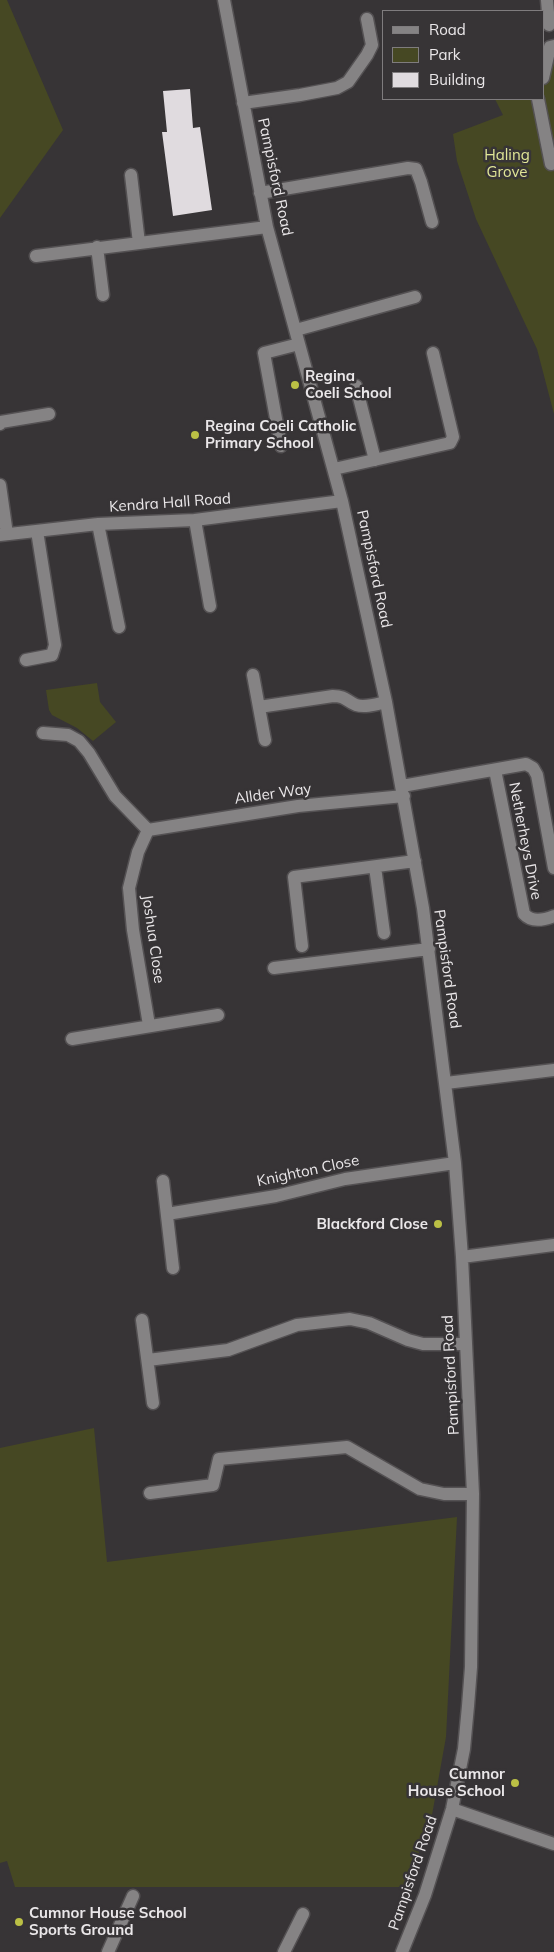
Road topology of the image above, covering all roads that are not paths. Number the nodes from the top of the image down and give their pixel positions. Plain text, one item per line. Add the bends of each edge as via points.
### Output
1 (224, 0) edge
2 (547, 0) edge
3 (367, 19) dead end
4 (549, 25) dead end
5 (552, 47) edge
6 (544, 75) edge
7 (538, 100) edge
8 (243, 103) junction
9 (551, 164) dead end
10 (131, 175) dead end
11 (260, 194) junction
12 (432, 222) dead end
13 (267, 228) junction
14 (139, 242) junction
15 (98, 247) junction
16 (36, 256) dead end
17 (104, 295) dead end
18 (415, 298) dead end
19 (296, 330) junction
20 (299, 344) junction
21 (433, 353) dead end
22 (356, 386) dead end
23 (49, 414) dead end
24 (0, 424) edge
25 (281, 446) dead end
26 (375, 460) junction
27 (334, 469) junction
28 (0, 485) edge
29 (342, 501) junction
30 (195, 520) junction
31 (98, 524) junction
32 (37, 531) junction
33 (4, 534) edge
34 (210, 606) dead end
35 (119, 628) dead end
36 (26, 660) dead end
37 (253, 675) dead end
38 (386, 702) junction
39 (259, 707) junction
40 (42, 733) dead end
41 (265, 740) dead end
42 (495, 770) junction
43 (403, 791) junction
44 (148, 830) junction
45 (415, 861) junction
46 (375, 867) junction
47 (554, 868) edge
48 (554, 916) edge
49 (384, 933) dead end
50 (302, 946) dead end
51 (428, 948) junction
52 (274, 968) dead end
53 (218, 1015) dead end
54 (149, 1024) junction
55 (72, 1039) dead end
56 (554, 1070) edge
57 (446, 1083) junction
58 (455, 1163) junction
59 (163, 1181) dead end
60 (168, 1214) junction
61 (554, 1245) edge
62 (462, 1258) junction
63 (173, 1268) dead end
64 (142, 1320) dead end
65 (466, 1344) junction
66 (148, 1360) junction
67 (153, 1403) dead end
68 (150, 1492) dead end
69 (473, 1494) junction
70 (452, 1809) junction
71 (554, 1844) edge
72 (133, 1896) dead end
73 (303, 1914) dead end
74 (108, 1952) edge
75 (284, 1952) edge
76 (402, 1952) edge

1 - 8 street, Pampisford Road
2 - 4 street
3 - 8 street via 372,45 348,82 300,96
5 - 6 street
7 - 9 street
8 - 11 street, Pampisford Road
10 - 14 street
11 - 12 street via 416,169
11 - 13 street, Pampisford Road
13 - 14 street
13 - 19 street, Pampisford Road
14 - 15 street
15 - 16 street
15 - 17 street
18 - 19 street
19 - 20 street, Pampisford Road
20 - 25 street via 264,353
20 - 27 street, Pampisford Road
21 - 26 street via 453,437 450,444
22 - 26 street
23 - 24 street
26 - 27 street
27 - 29 street, Pampisford Road
28 - 33 street
29 - 30 street, Kendra Hall Road
29 - 38 street, Pampisford Road
30 - 31 street, Kendra Hall Road
30 - 34 street
31 - 32 street, Kendra Hall Road
31 - 35 street
32 - 33 street, Kendra Hall Road
32 - 36 street via 55,645 52,655
37 - 39 street
38 - 39 street via 364,706 356,705 343,696 333,696
38 - 43 street, Pampisford Road
39 - 41 street
40 - 44 street via 68,736 79,741 115,796
42 - 43 street, Netherheys Drive
42 - 47 street, Netherheys Drive via 526,764 533,768
42 - 48 street, Netherheys Drive via 524,914 528,919 536,920
43 - 44 street, Allder Way
43 - 45 street, Pampisford Road
44 - 54 street, Joshua Close via 138,852 129,888
45 - 46 street
45 - 51 street, Pampisford Road
46 - 49 street
46 - 50 street via 294,877
51 - 52 street
51 - 57 street, Pampisford Road
53 - 54 street
54 - 55 street
56 - 57 street
57 - 58 street, Pampisford Road
58 - 60 street, Knighton Close via 345,1179 276,1196
58 - 62 street, Pampisford Road
59 - 60 street
60 - 63 street
61 - 62 street
62 - 65 street, Pampisford Road
64 - 66 street
65 - 66 street via 423,1344 369,1322 350,1319 296,1325 228,1350
65 - 69 street, Pampisford Road
66 - 67 street
68 - 69 street via 213,1485 219,1459 347,1447 420,1489 444,1494
69 - 70 street, Pampisford Road via 471,1667 462,1757
70 - 71 street
70 - 76 street, Pampisford Road via 425,1895
72 - 74 street
73 - 75 street

